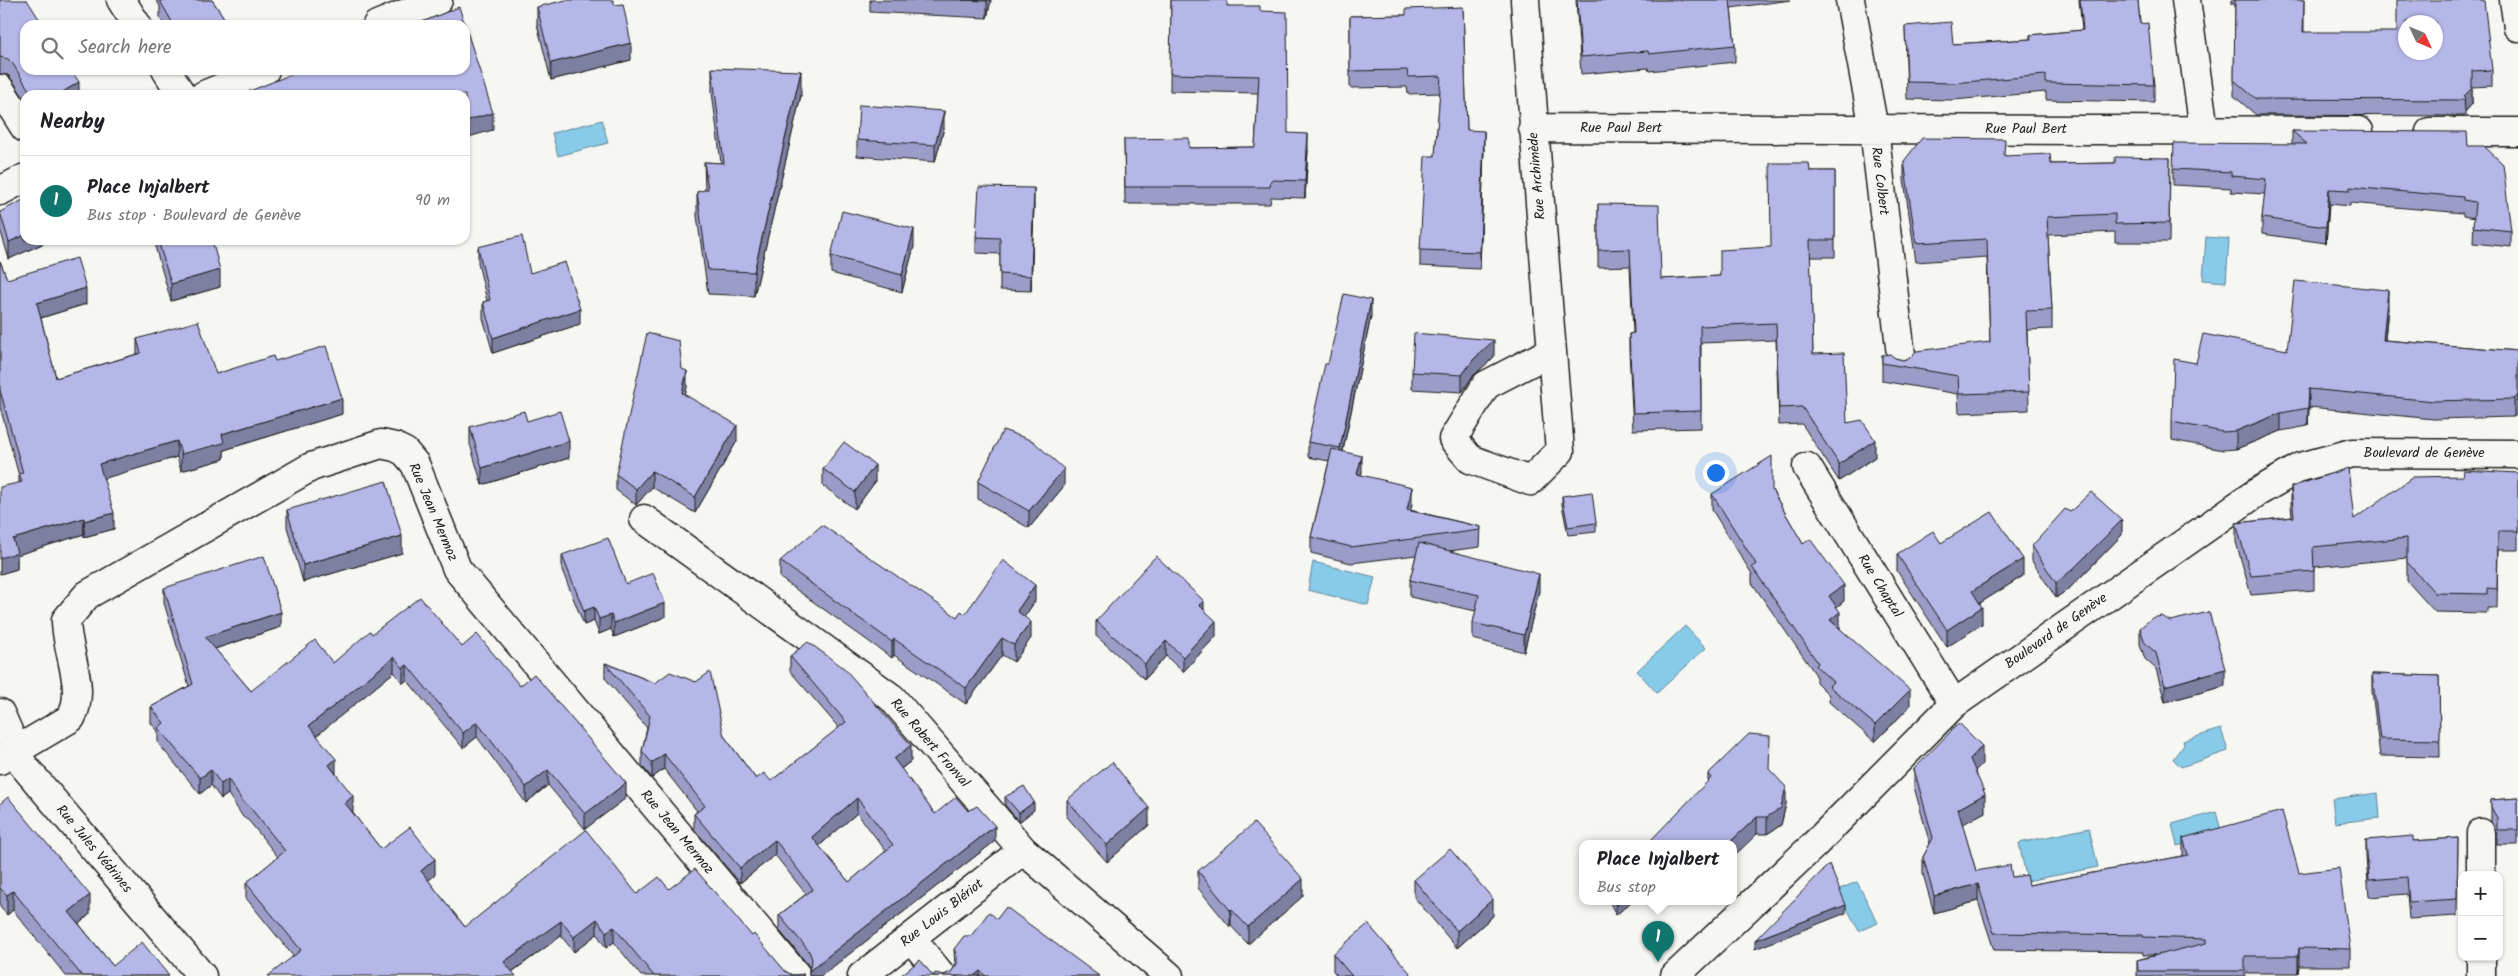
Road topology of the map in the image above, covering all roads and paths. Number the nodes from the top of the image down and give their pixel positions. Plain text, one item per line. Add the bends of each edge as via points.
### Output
1 (121, 0) edge
2 (438, 0) edge
3 (1525, 0) edge
4 (1850, 0) edge
5 (2186, 0) edge
6 (2514, 0) edge
7 (134, 20) edge
8 (389, 20) edge
9 (2518, 28) edge
10 (169, 75) edge
11 (254, 75) edge
12 (0, 89) edge
13 (179, 90) edge
14 (216, 90) edge
15 (20, 120) edge
16 (1533, 128) junction
17 (1874, 129) junction
18 (2204, 130) junction
19 (2518, 132) edge
20 (20, 181) edge
21 (0, 191) edge
22 (1552, 351) junction
23 (1902, 363) edge
24 (2518, 454) edge
25 (1807, 467) dead end
26 (644, 519) dead end
27 (1954, 704) junction
28 (0, 713) edge
29 (8, 755) edge
30 (2481, 834) dead end
31 (1023, 850) junction
32 (2481, 871) edge
33 (911, 938) junction
34 (2481, 961) edge
35 (202, 976) edge
36 (797, 976) edge
37 (862, 976) edge
38 (942, 976) edge
39 (1169, 976) edge
40 (1675, 976) edge
41 (2481, 976) edge

1 - 7 street
2 - 8 street
3 - 16 street, Rue Archimède
4 - 17 street, Rue Colbert
5 - 18 street
6 - 9 street
10 - 13 street
11 - 14 street
12 - 15 street
16 - 17 street, Rue Paul Bert
16 - 22 street, Rue Archimède
17 - 18 street, Rue Paul Bert
17 - 23 street, Rue Colbert
18 - 19 street, Rue Paul Bert
20 - 21 street
22 - 22 street, Rue Archimède via 1486,386 1453,439 1470,459 1530,481 1560,451
24 - 27 street, Boulevard de Genève via 2352,453 2301,467 2248,499
25 - 27 street, Rue Chaptal
26 - 31 street, Rue Robert Fronval via 892,698
27 - 40 street, Boulevard de Genève via 1814,845
28 - 29 street, Rue Jules Védrines
29 - 35 street, Rue Jules Védrines via 23,765
29 - 36 street, Rue Jean Mermoz via 71,718 77,708 78,688 66,638 66,620 87,595 311,468 382,444 394,446 405,452 415,464 457,569
30 - 32 street
31 - 33 street, Rue Louis Blériot
31 - 39 street, Rue Robert Fronval
33 - 37 street, Rue Louis Blériot
33 - 38 street
34 - 41 street

